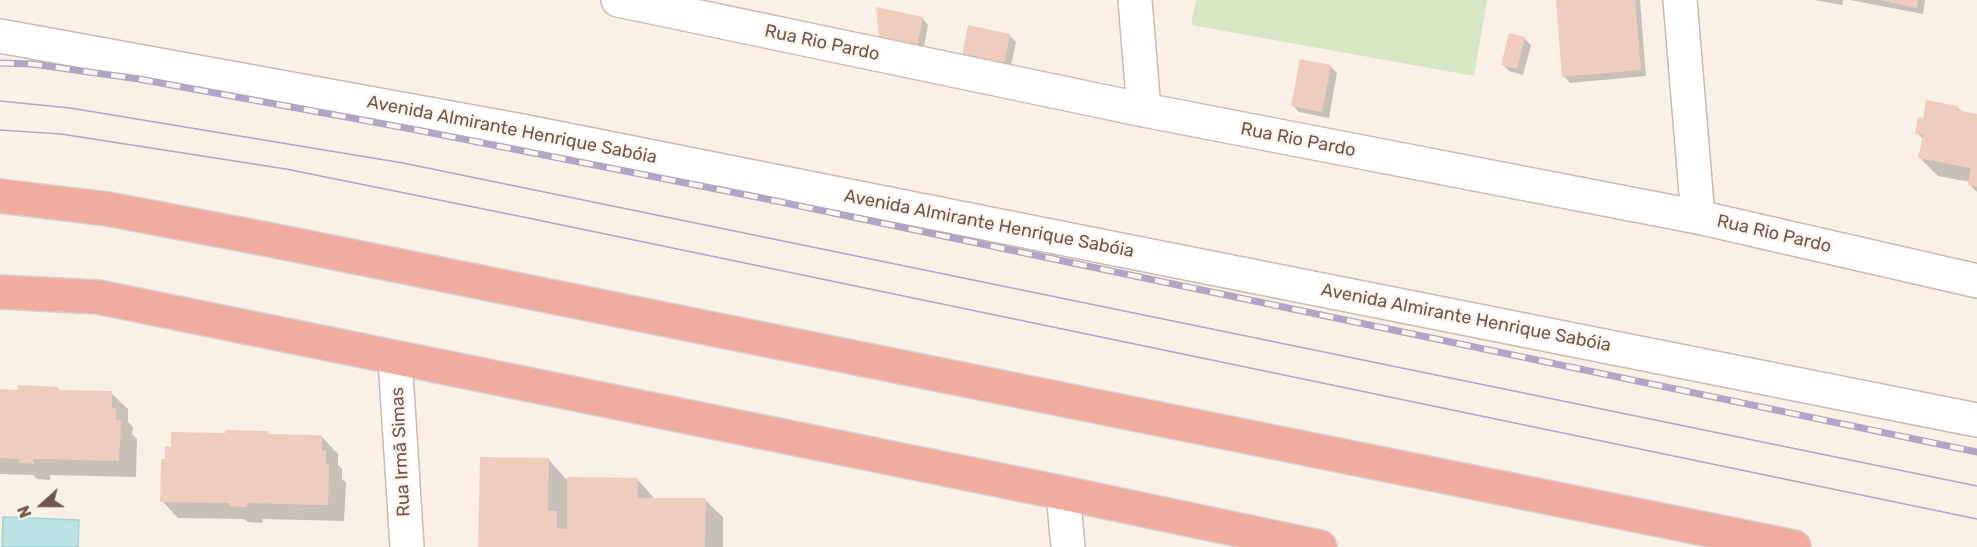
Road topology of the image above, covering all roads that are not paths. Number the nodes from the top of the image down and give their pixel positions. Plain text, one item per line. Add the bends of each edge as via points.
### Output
1 (618, 0) edge
2 (1135, 0) edge
3 (1680, 0) edge
4 (0, 36) edge
5 (1144, 110) junction
6 (0, 196) edge
7 (1698, 217) junction
8 (1977, 281) edge
9 (0, 292) edge
10 (395, 358) junction
11 (1977, 420) edge
12 (1063, 493) junction
13 (407, 547) edge
14 (1068, 547) edge
15 (1320, 547) edge
16 (1794, 547) edge

1 - 5 street, Rua Rio Pardo
2 - 5 street
3 - 7 street
4 - 11 street, Avenida Almirante Henrique Sabóia via 522,130
5 - 7 street, Rua Rio Pardo
6 - 16 highway via 108,209 271,240
7 - 8 street, Rua Rio Pardo
9 - 10 highway via 98,297
10 - 12 highway
10 - 13 street, Rua Irmã Simas
12 - 14 street
12 - 15 highway

